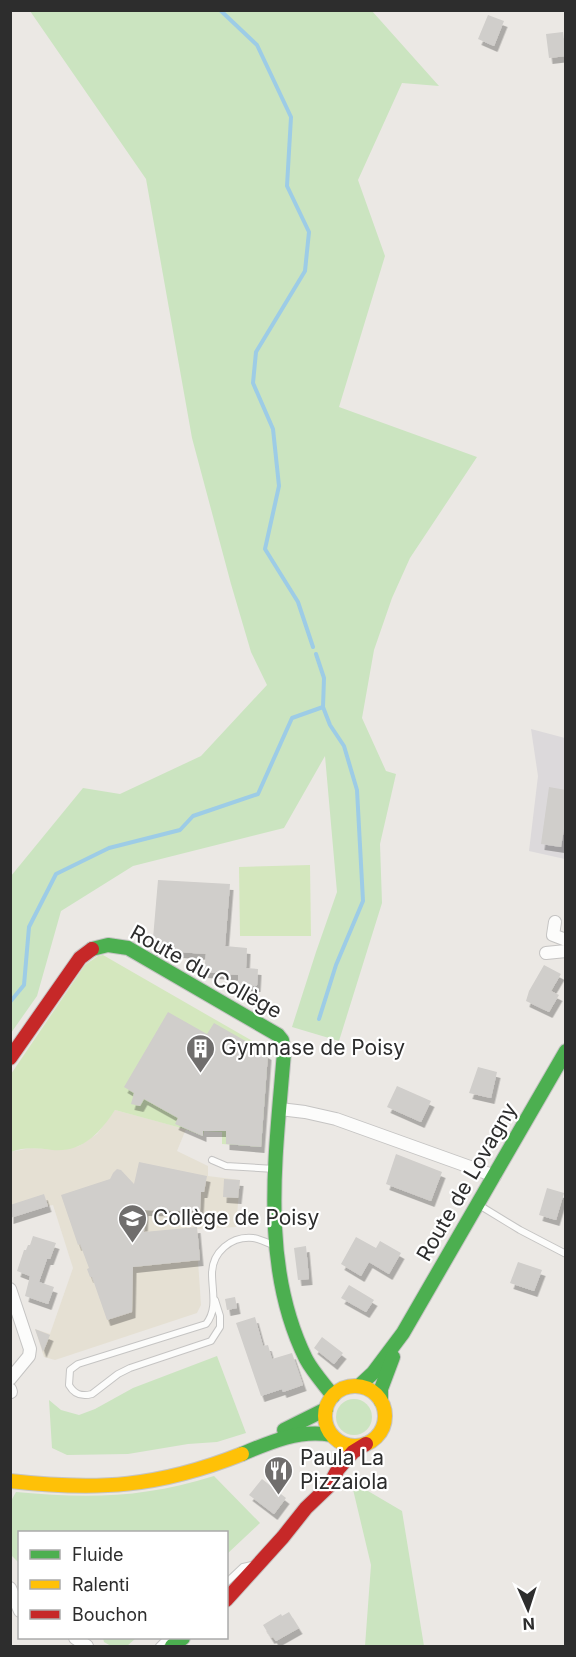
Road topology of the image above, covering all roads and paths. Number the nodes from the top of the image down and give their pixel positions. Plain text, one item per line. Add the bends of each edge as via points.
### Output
1 (555, 922) dead end
2 (566, 940) edge
3 (566, 951) edge
4 (546, 953) dead end
5 (566, 1051) edge
6 (10, 1058) edge
7 (280, 1109) junction
8 (213, 1160) dead end
9 (276, 1169) junction
10 (495, 1176) junction
11 (479, 1205) junction
12 (276, 1246) junction
13 (566, 1254) edge
14 (10, 1289) edge
15 (215, 1300) junction
16 (403, 1333) junction
17 (10, 1379) edge
18 (359, 1386) junction
19 (333, 1396) junction
20 (381, 1401) junction
21 (326, 1408) junction
22 (333, 1437) junction
23 (263, 1444) junction
24 (366, 1444) junction
25 (338, 1469) junction
26 (10, 1480) edge
27 (261, 1562) junction
28 (228, 1581) edge
29 (10, 1588) edge
30 (228, 1598) edge
31 (18, 1607) edge

1 - 2 street via 554,934
3 - 4 street
5 - 10 main road, Route de Lovagny
6 - 7 main road, Route du Collège via 80,958 98,946 120,945 278,1035 284,1052
7 - 9 main road, Route du Collège
7 - 10 street via 336,1119
8 - 9 lane via 226,1166
9 - 12 main road, Route du Collège
10 - 11 main road, Route de Lovagny
11 - 13 lane
11 - 16 main road, Route de Lovagny
12 - 15 lane via 244,1238 225,1246 213,1266
12 - 19 main road, Route du Collège via 285,1306 296,1338 314,1372
14 - 17 street via 30,1349 29,1356
15 - 15 lane via 206,1324 78,1364 70,1370 69,1385 76,1394 92,1394 130,1368 211,1341 220,1327
16 - 18 main road, Route de Lovagny
16 - 20 main road, Route de Lovagny via 386,1372
18 - 19 main road
18 - 20 main road
19 - 21 main road
20 - 24 main road via 385,1413 383,1428
21 - 22 main road via 326,1426
21 - 23 main road
22 - 23 main road via 322,1431 309,1432
22 - 24 main road via 351,1446
22 - 25 main road
23 - 26 main road via 181,1475 138,1484 83,1487
24 - 25 main road
25 - 27 main road via 329,1486
27 - 28 lane via 243,1567
27 - 30 main road
29 - 31 street

